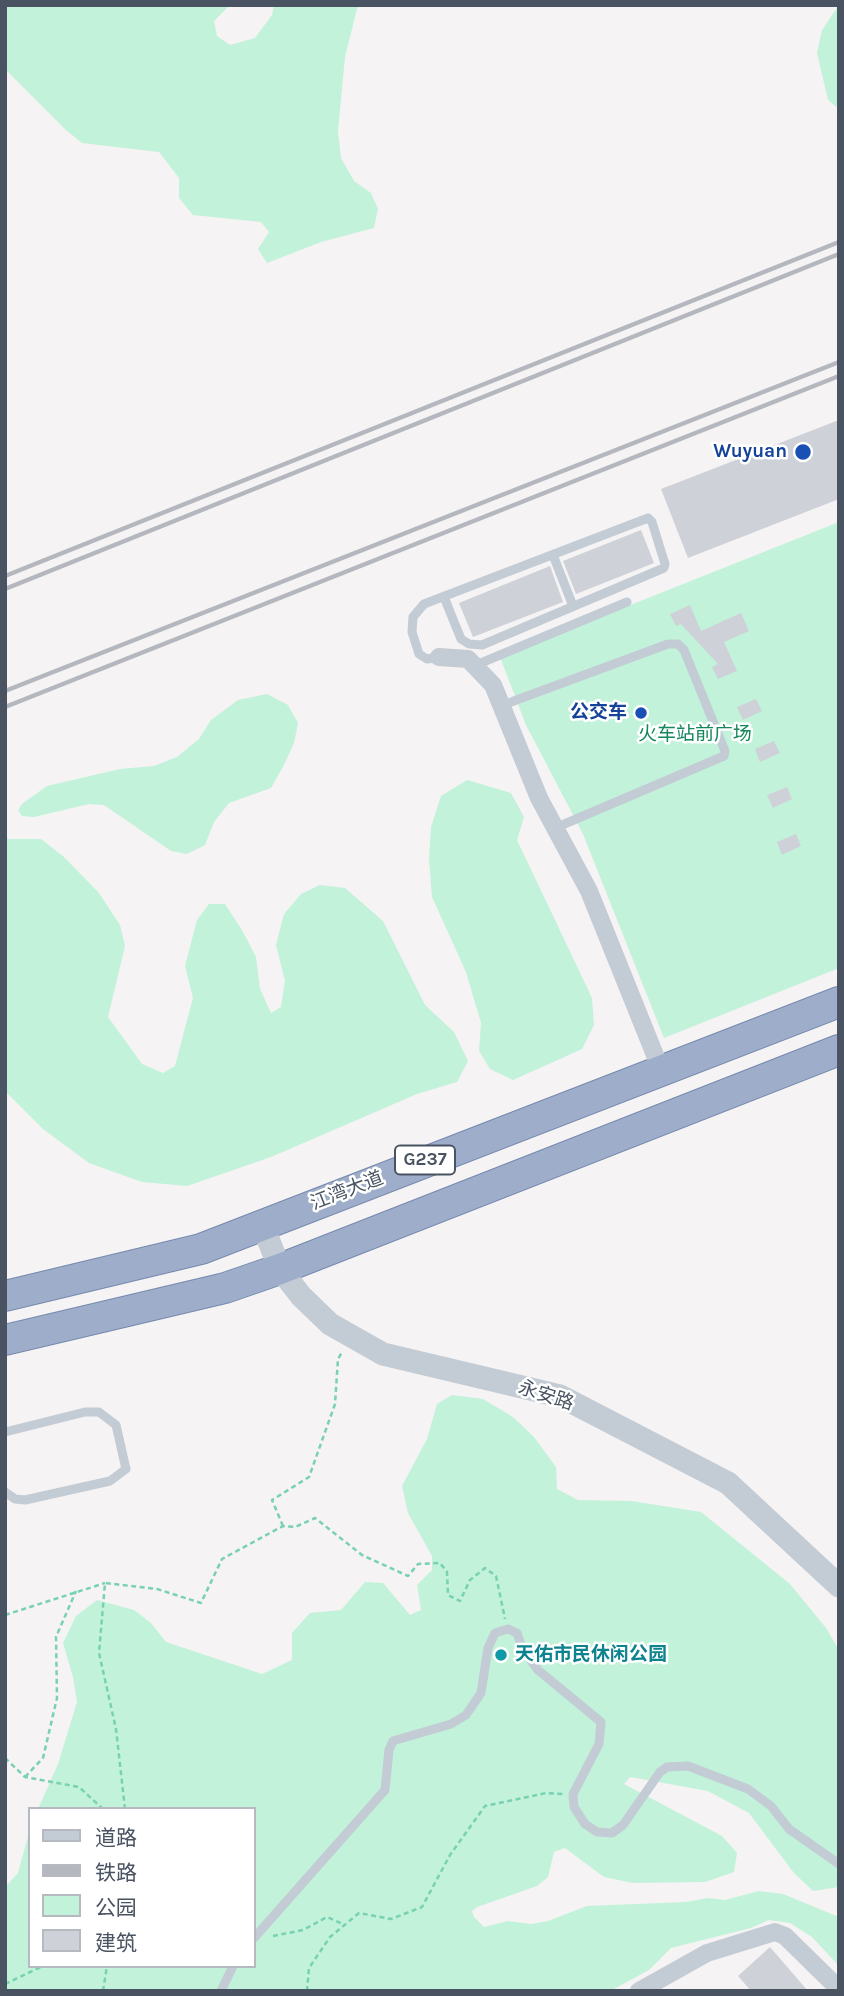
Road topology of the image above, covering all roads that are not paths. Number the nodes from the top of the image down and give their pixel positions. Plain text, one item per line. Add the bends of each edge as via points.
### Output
1 (553, 555) junction
2 (444, 597) junction
3 (627, 602) dead end
4 (573, 606) junction
5 (439, 657) joint
6 (476, 665) junction
7 (503, 705) junction
8 (555, 828) junction
9 (839, 1002) edge
10 (839, 1050) edge
11 (660, 1069) junction
12 (262, 1224) junction
13 (280, 1269) junction
14 (5, 1296) edge
15 (5, 1340) edge
16 (5, 1432) edge
17 (5, 1492) edge
18 (839, 1586) edge
19 (839, 1864) edge
20 (256, 1936) edge
21 (232, 1968) edge
22 (835, 1989) edge
23 (221, 1991) edge
24 (639, 1991) edge

1 - 2 lane
1 - 4 lane
1 - 4 lane via 648,518 653,522 664,568
2 - 4 lane via 461,639 482,645
2 - 5 lane via 424,604 413,617 419,654 427,659
3 - 6 lane
5 - 6 street via 468,659
6 - 7 street
7 - 8 street
7 - 8 lane via 668,644 678,644 684,650 724,756
8 - 11 street via 589,891
9 - 11 highway, 江湾大道 / G237
10 - 13 highway, G237
11 - 12 highway, 江湾大道 / G237
12 - 13 street, 永安路
12 - 14 highway, 江湾大道 / G237 via 201,1249
13 - 15 highway, G237 via 225,1288
13 - 18 street, 永安路 via 330,1324 383,1354 560,1396 728,1483
16 - 17 lane via 99,1412 116,1425 126,1468 110,1482 24,1500
19 - 20 lane via 789,1829 771,1806 748,1789 688,1766 660,1772 623,1825 612,1833 597,1832 585,1824 574,1807 573,1794 599,1744 601,1722 538,1670 517,1633 508,1629 495,1633 481,1693 466,1715 452,1724 393,1741 385,1790
21 - 23 lane
22 - 24 street via 785,1936 775,1932 707,1953

